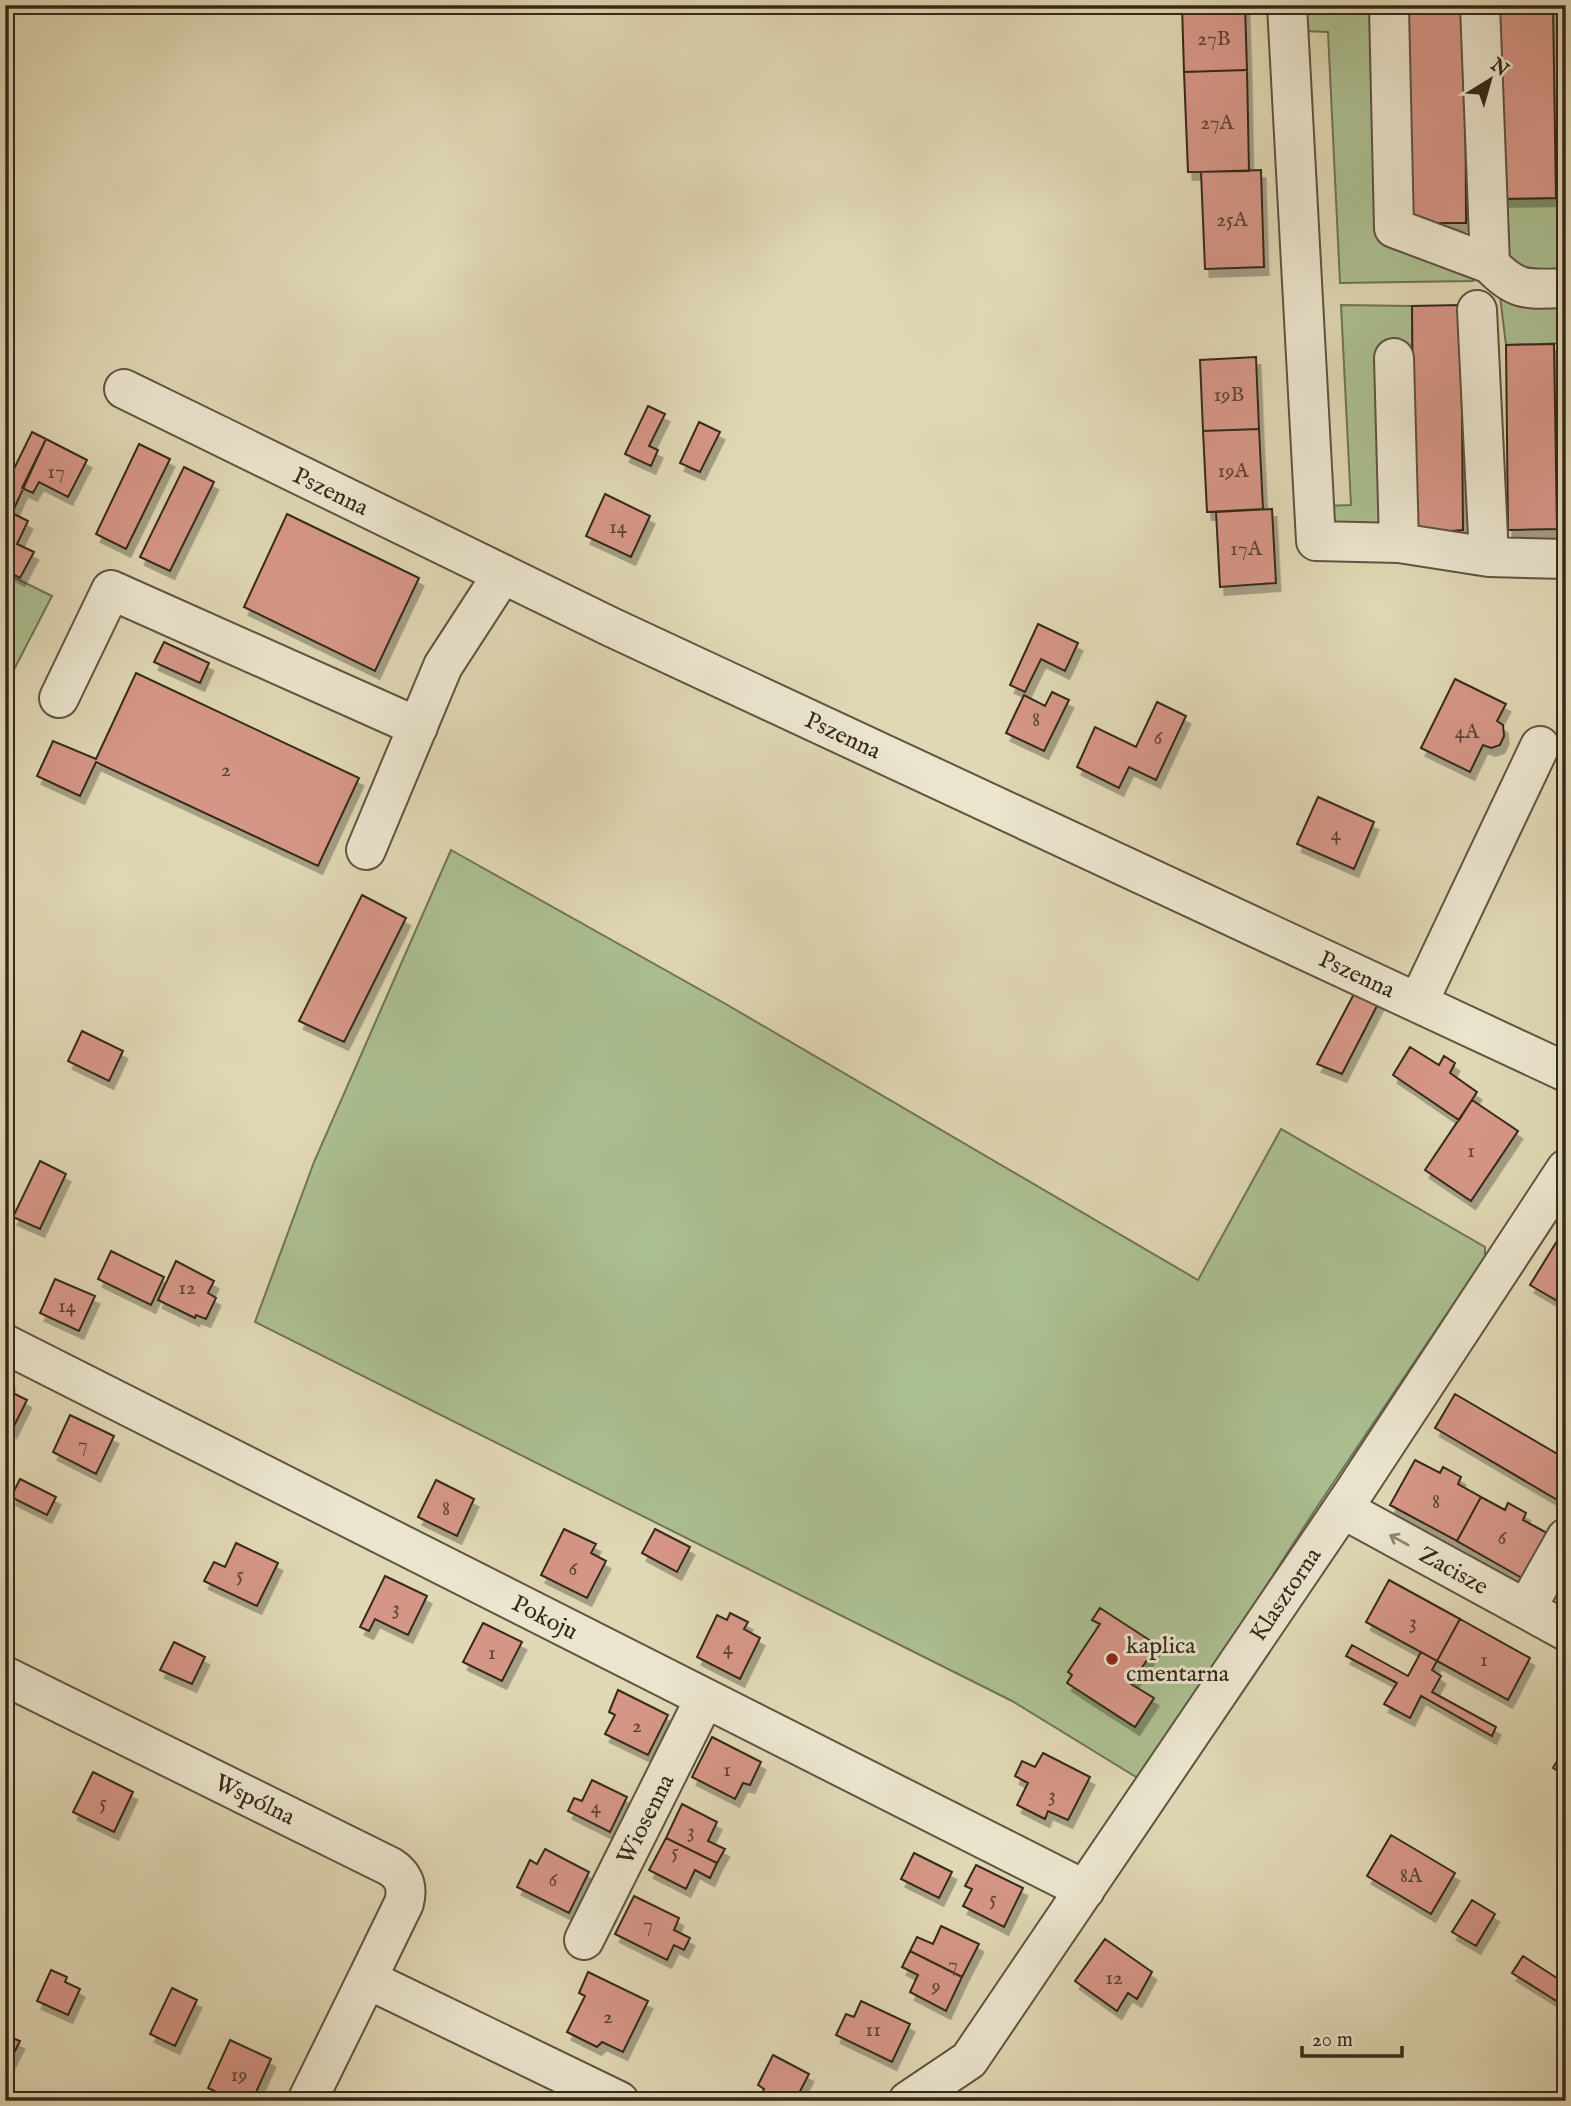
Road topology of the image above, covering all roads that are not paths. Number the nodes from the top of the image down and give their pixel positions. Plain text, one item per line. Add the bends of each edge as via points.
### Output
1 (1287, 5) edge
2 (1480, 5) edge
3 (1389, 8) dead end
4 (1490, 264) junction
5 (1566, 288) edge
6 (1477, 310) dead end
7 (1394, 358) dead end
8 (124, 389) dead end
9 (1399, 543) junction
10 (1489, 557) junction
11 (1566, 559) edge
12 (502, 575) junction
13 (59, 698) dead end
14 (418, 727) junction
15 (1540, 747) dead end
16 (366, 850) dead end
17 (1418, 1003) junction
18 (1566, 1072) edge
19 (1566, 1169) edge
20 (5, 1344) edge
21 (1331, 1513) junction
22 (1566, 1538) edge
23 (1526, 1609) junction
24 (1566, 1631) edge
25 (5, 1676) edge
26 (705, 1698) junction
27 (1085, 1890) junction
28 (584, 1940) dead end
29 (367, 1979) junction
30 (307, 2101) edge
31 (619, 2101) edge
32 (908, 2101) edge

1 - 9 street via 1316,541
2 - 4 street
3 - 4 street via 1394,228
4 - 5 street via 1505,279 1527,289
6 - 10 street
7 - 9 street
8 - 12 street, Pszenna
9 - 10 street
10 - 11 street
12 - 14 street via 443,666
12 - 17 street, Pszenna
13 - 14 street via 111,590
14 - 16 street
15 - 17 street
17 - 18 street, Pszenna
19 - 21 street, Klasztorna
20 - 26 street, Pokoju
23 -> 21 street, Zacisze
21 - 27 street, Klasztorna
22 - 23 street
23 - 24 street, Zacisze
25 - 29 street, Wspólna via 400,1873 405,1882 404,1903
26 - 27 street, Pokoju
26 - 28 street, Wiosenna
27 - 32 street, Klasztorna via 969,2060
29 - 30 street, Wspólna
29 - 31 street

